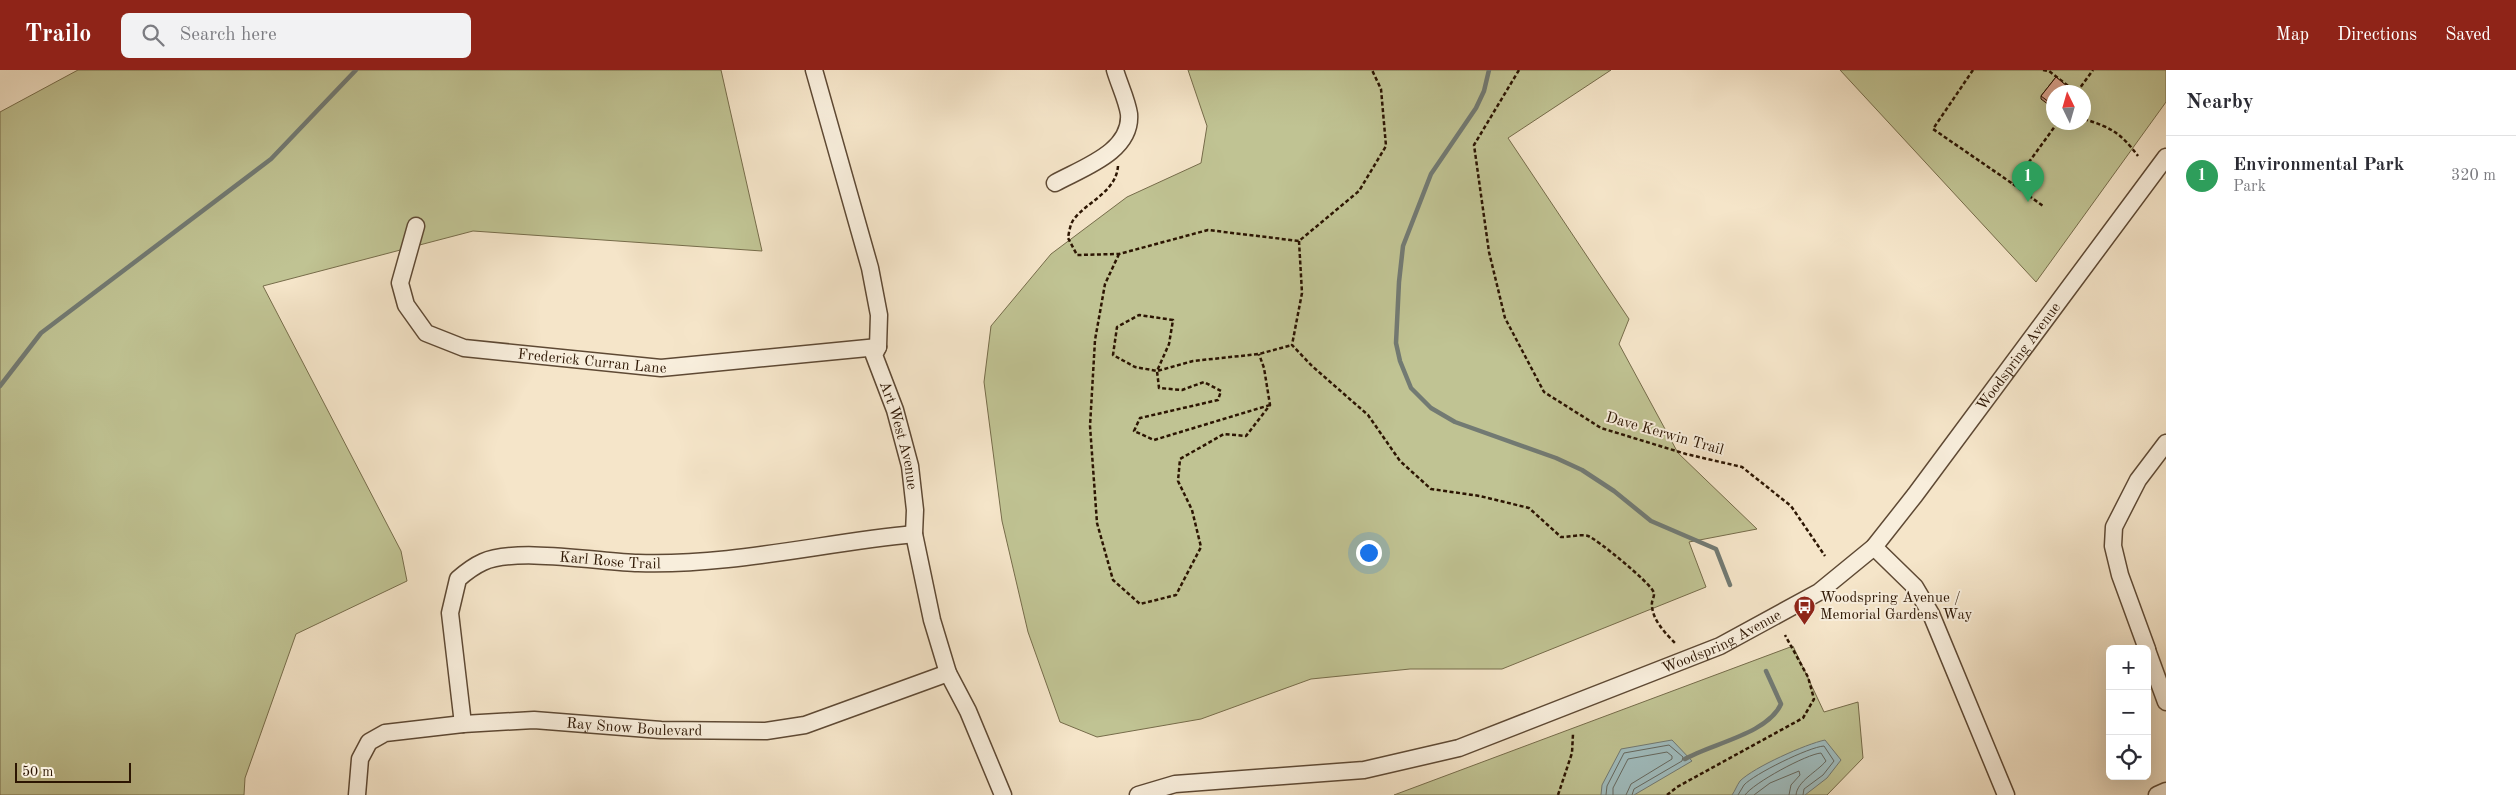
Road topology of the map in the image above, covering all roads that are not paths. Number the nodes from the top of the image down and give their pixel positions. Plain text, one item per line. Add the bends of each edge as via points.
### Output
1 (814, 70) edge
2 (1115, 70) edge
3 (2163, 168) edge
4 (1055, 183) dead end
5 (416, 226) dead end
6 (878, 347) junction
7 (2166, 443) edge
8 (914, 534) junction
9 (1874, 547) junction
10 (2145, 645) edge
11 (2151, 661) edge
12 (948, 674) junction
13 (2166, 702) edge
14 (463, 724) junction
15 (2166, 791) edge
16 (357, 795) edge
17 (1003, 795) edge
18 (1138, 795) edge
19 (2006, 795) edge
20 (2158, 795) edge

1 - 6 street, Art West Avenue via 870,268 879,315
2 - 4 street via 1129,113 1128,132 1113,150
3 - 9 street, Woodspring Avenue
5 - 6 street, Frederick Curran Lane via 400,283 406,305 426,333 464,348 661,368
6 - 8 street, Art West Avenue via 874,355 895,410 910,466
7 - 10 street via 2138,480 2114,526 2113,546 2120,575
8 - 12 street, Art West Avenue via 922,578
8 - 14 street, Karl Rose Trail via 691,563 512,556 485,561 458,578 450,613
9 - 18 street, Woodspring Avenue via 1819,592 1720,646 1459,748 1364,770 1175,784
9 - 19 street via 1915,587 1932,614
11 - 13 street
12 - 14 street, Ray Snow Boulevard via 805,725 766,731 661,730 534,720
12 - 17 street, Art West Avenue via 968,711
14 - 16 street, Ray Snow Boulevard via 386,733 369,742 360,759
15 - 20 street

